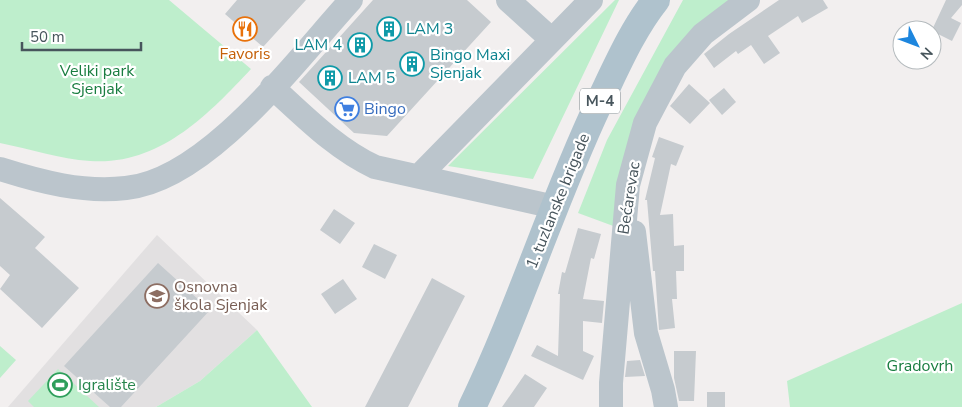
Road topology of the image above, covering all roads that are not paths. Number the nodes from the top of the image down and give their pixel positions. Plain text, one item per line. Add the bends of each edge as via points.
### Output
1 (351, 0) edge
2 (508, 0) edge
3 (591, 0) edge
4 (656, 0) edge
5 (748, 0) edge
6 (551, 39) junction
7 (272, 87) junction
8 (0, 169) edge
9 (420, 176) junction
10 (628, 185) junction
11 (555, 208) junction
12 (472, 407) edge
13 (611, 407) edge
14 (666, 407) edge

1 - 7 street
2 - 6 street
3 - 6 street
4 - 11 main road, 1. tuzlanske brigade / M-4 via 614,72
5 - 10 street, Bećarevac via 703,34 675,66 645,123
6 - 9 street
7 - 8 street via 208,151 167,177 142,185 98,189 63,186
7 - 9 street via 355,158 374,167
9 - 11 street
10 - 13 street, Bećarevac
10 - 14 street via 646,333 664,390
11 - 12 main road, 1. tuzlanske brigade / M-4 via 491,368

